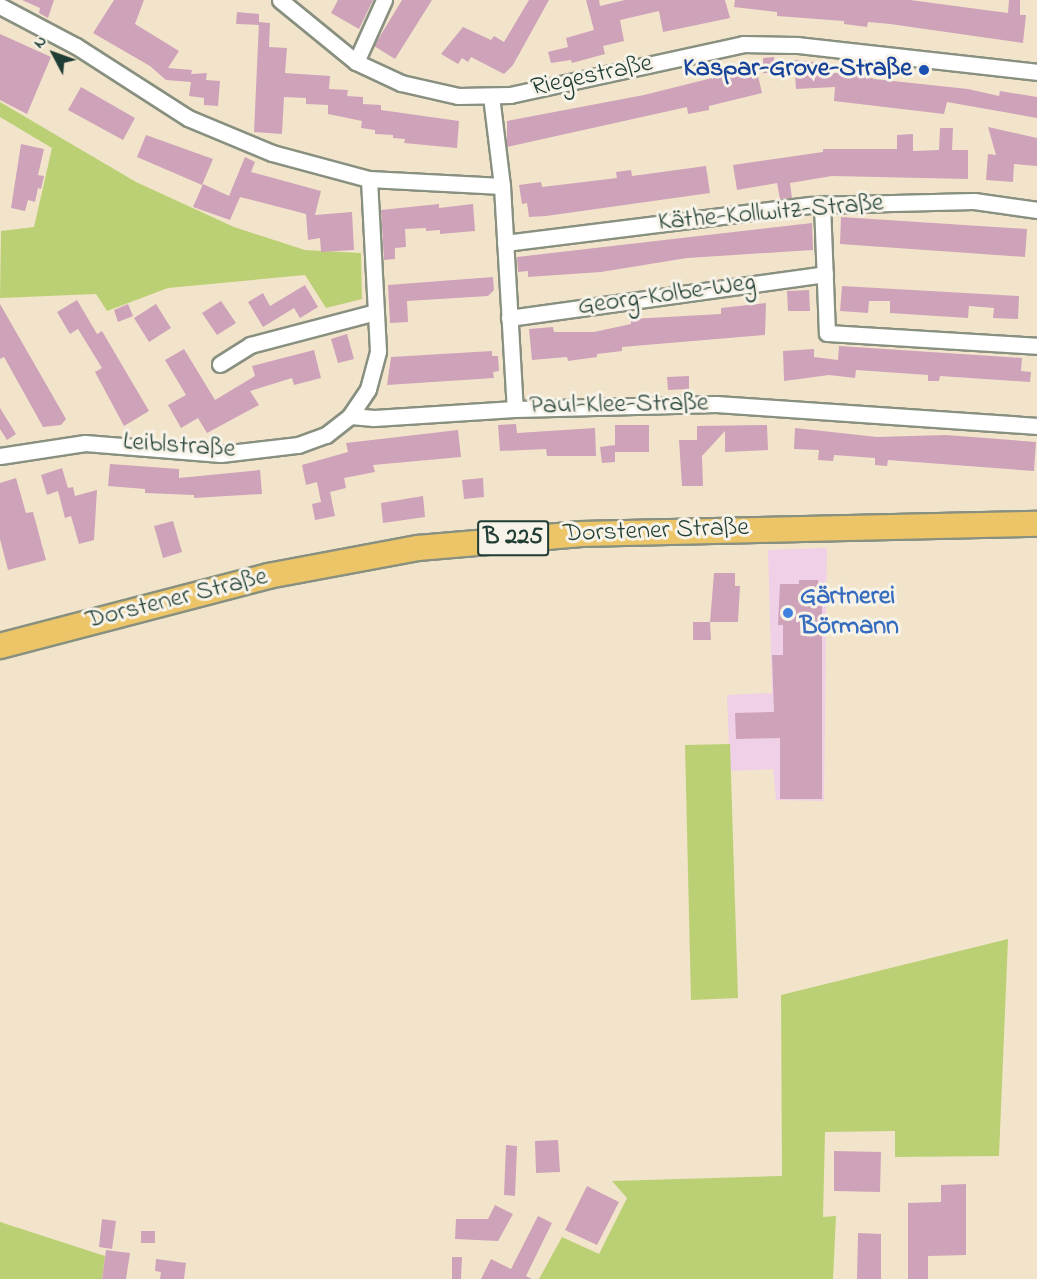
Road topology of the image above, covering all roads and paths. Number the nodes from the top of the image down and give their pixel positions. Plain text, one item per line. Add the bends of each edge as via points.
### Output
1 (280, 0) edge
2 (384, 0) edge
3 (0, 6) edge
4 (356, 62) junction
5 (1037, 72) edge
6 (491, 96) junction
7 (369, 179) junction
8 (502, 186) junction
9 (822, 204) junction
10 (1037, 210) edge
11 (505, 243) junction
12 (825, 274) junction
13 (376, 312) junction
14 (509, 318) junction
15 (1037, 346) edge
16 (220, 364) dead end
17 (515, 409) junction
18 (350, 416) junction
19 (1037, 426) edge
20 (0, 456) edge
21 (1037, 524) edge
22 (0, 646) edge

1 - 4 street, Riegestraße
2 - 4 street
3 - 7 street via 76,46 204,127 272,153
4 - 6 street, Riegestraße via 427,91
5 - 6 street, Riegestraße via 797,45 743,44
6 - 8 street, Paul-Klee-Straße
7 - 8 street
7 - 13 street, Leiblstraße
8 - 11 street, Paul-Klee-Straße
9 - 10 street, Käthe-Kollwitz-Straße via 974,201
9 - 11 street, Käthe-Kollwitz-Straße
9 - 12 street
11 - 14 street, Paul-Klee-Straße
12 - 14 street, Georg-Kolbe-Weg
12 - 15 street via 827,333
13 - 16 street via 250,345
13 - 18 street, Leiblstraße via 378,351 374,371
14 - 17 street, Paul-Klee-Straße
17 - 18 street via 374,418
17 - 19 street, Paul-Klee-Straße via 716,404
18 - 20 street, Leiblstraße via 316,438 256,451 221,454 85,443
21 - 22 main road, Dorstener Straße / B 225 via 581,534 418,548 268,576

